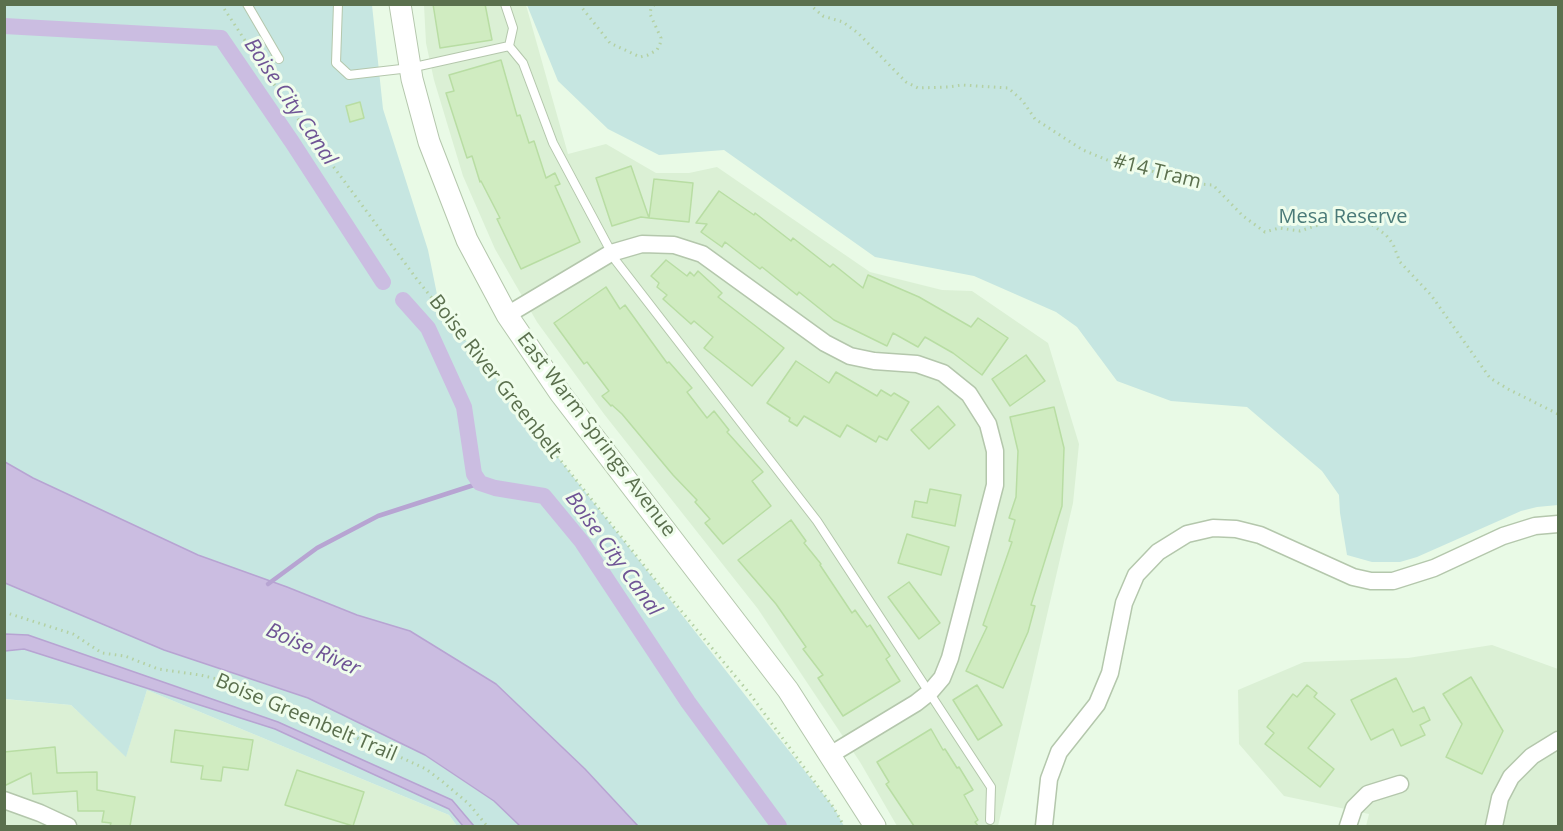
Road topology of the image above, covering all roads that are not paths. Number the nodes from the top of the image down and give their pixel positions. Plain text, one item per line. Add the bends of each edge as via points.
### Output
1 (247, 4) edge
2 (338, 4) edge
3 (400, 4) edge
4 (505, 4) edge
5 (509, 46) junction
6 (279, 59) dead end
7 (410, 68) junction
8 (612, 253) junction
9 (507, 315) junction
10 (1558, 524) edge
11 (930, 692) junction
12 (1558, 740) edge
13 (830, 755) junction
14 (1400, 784) dead end
15 (4, 800) edge
16 (990, 820) dead end
17 (68, 826) edge
18 (875, 826) edge
19 (1044, 826) edge
20 (1348, 826) edge
21 (1494, 826) edge

1 - 6 lane
2 - 7 lane via 336,63 349,75
3 - 7 street, East Warm Springs Avenue
4 - 5 lane via 513,28
5 - 7 lane
5 - 8 lane via 523,63 553,143
7 - 9 street, East Warm Springs Avenue via 429,142 448,195
8 - 9 street
8 - 11 lane via 817,521
8 - 11 street via 642,244 674,245 702,254 825,343 850,356 917,364 943,374 969,394 988,424 995,452 995,485 950,658 942,678
9 - 13 street, East Warm Springs Avenue via 560,393 788,690
10 - 19 street via 1503,536 1434,568 1393,581 1353,577 1260,535 1236,529 1213,528 1187,534 1158,552 1136,575 1124,603 1110,673 1097,704 1059,752 1049,779
11 - 13 street
11 - 16 lane via 991,787
12 - 21 street via 1532,756 1511,777 1500,798
13 - 18 street, East Warm Springs Avenue
14 - 20 street via 1368,794 1354,808
15 - 17 street

